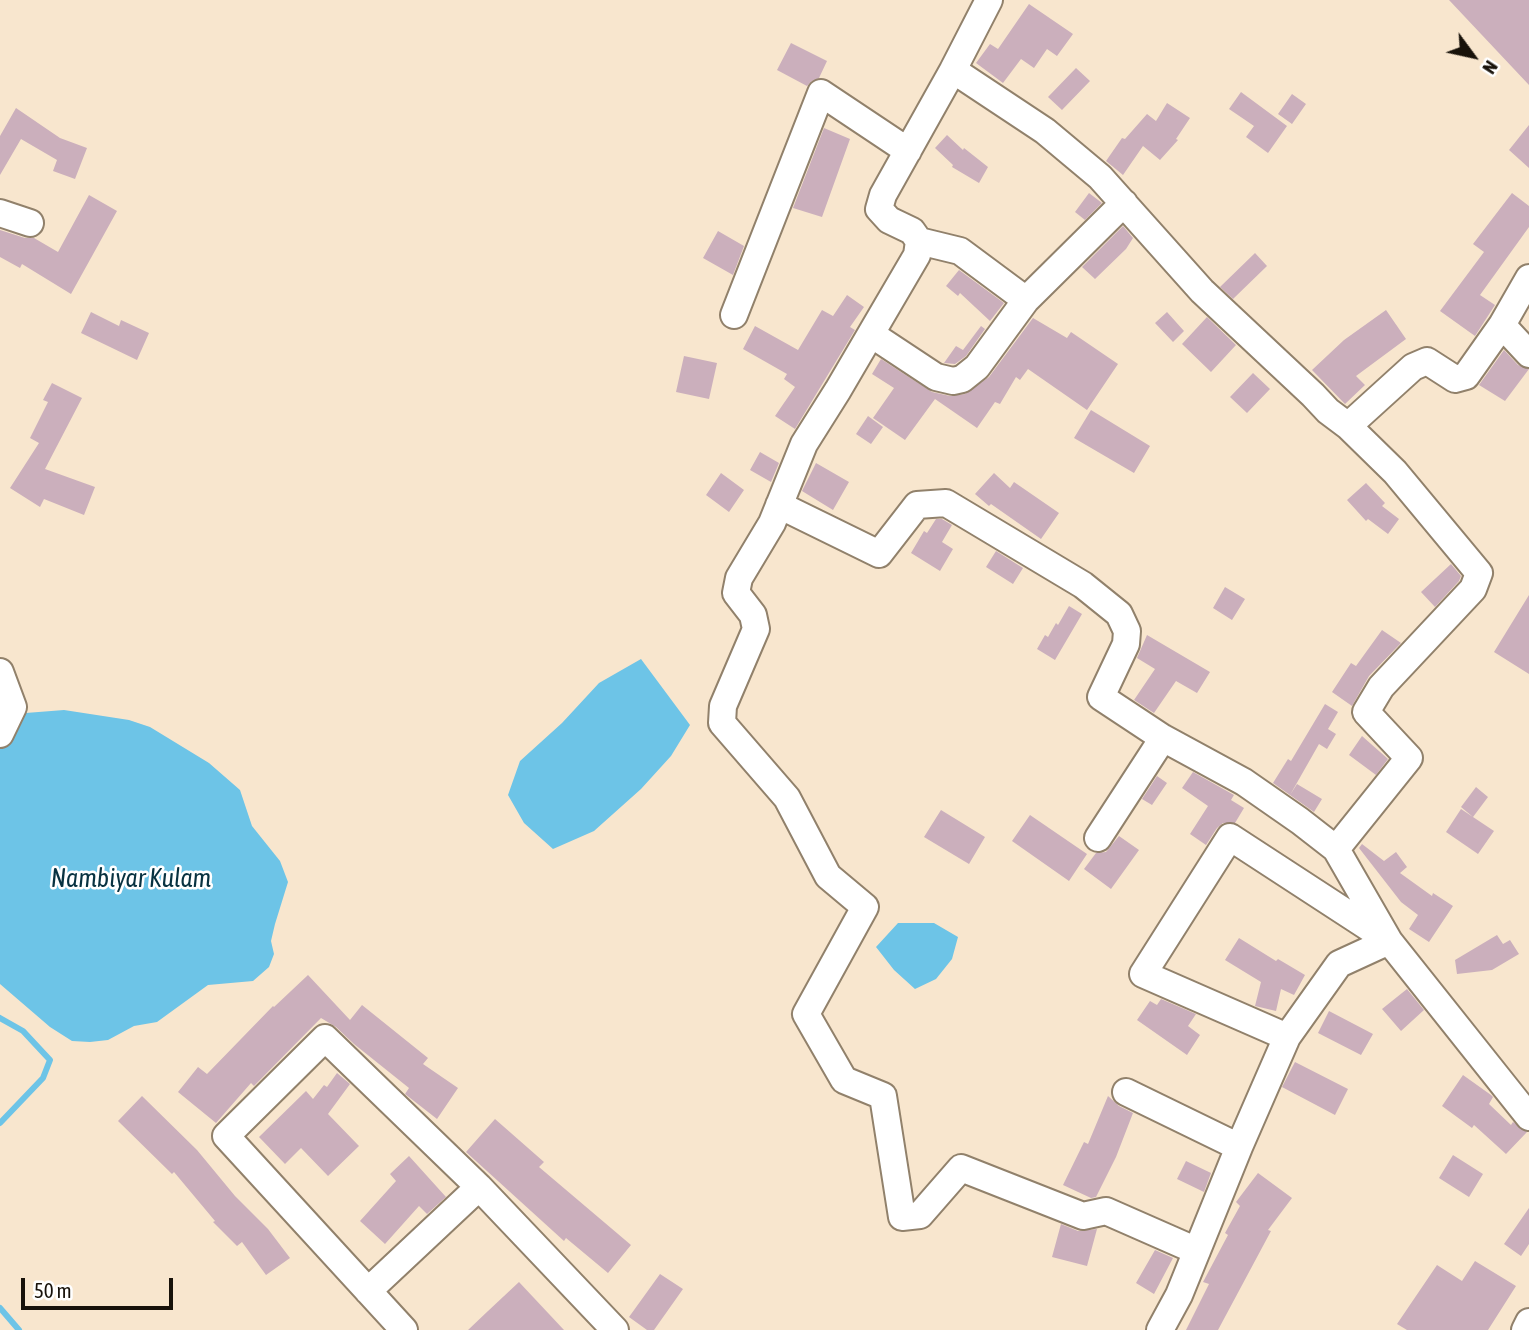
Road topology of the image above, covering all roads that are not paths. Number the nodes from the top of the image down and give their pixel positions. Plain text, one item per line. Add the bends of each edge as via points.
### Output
1 (989, 0) edge
2 (963, 77) junction
3 (908, 151) junction
4 (1124, 203) junction
5 (0, 212) edge
6 (30, 223) dead end
7 (919, 241) junction
8 (1529, 278) edge
9 (1026, 300) junction
10 (734, 315) dead end
11 (1502, 325) junction
12 (871, 334) junction
13 (1529, 354) edge
14 (1348, 426) junction
15 (779, 505) junction
16 (0, 671) edge
17 (0, 734) edge
18 (1163, 738) junction
19 (1098, 838) dead end
20 (1336, 849) junction
21 (1389, 941) junction
22 (1287, 1037) junction
23 (1126, 1092) dead end
24 (1529, 1117) edge
25 (1238, 1147) junction
26 (479, 1187) junction
27 (1197, 1251) junction
28 (368, 1291) junction
29 (1529, 1322) edge
30 (404, 1330) edge
31 (615, 1330) edge
32 (1160, 1330) edge
33 (1525, 1330) edge

1 - 2 street
2 - 3 street
2 - 4 street via 1045,131
3 - 7 street via 878,209 912,231
3 - 10 street via 821,93
4 - 9 street
4 - 14 street via 1202,291
5 - 6 street
7 - 9 street via 960,251
7 - 12 street via 916,255
8 - 11 street
9 - 12 street via 977,367 953,381 936,377
11 - 13 street
11 - 14 street via 1466,376 1455,379 1427,361
12 - 15 street via 804,444
14 - 20 street via 1395,472 1479,573 1473,589 1381,687 1366,712 1409,758
15 - 18 street via 879,554 917,505 946,503 1083,585 1119,614 1126,631 1126,644 1101,697
15 - 27 street via 739,578 736,593 756,629 723,706 722,723 787,798 828,876 865,907 806,1014 845,1080 883,1096 902,1217 920,1215 961,1168 1083,1216 1106,1211
16 - 17 street via 13,706
18 - 19 street
18 - 20 street via 1244,782
20 - 21 street
21 - 22 street via 1339,964
21 - 22 street via 1230,837 1143,974
21 - 24 street
22 - 25 street
23 - 25 street
25 - 27 street
26 - 28 street
26 - 28 street via 324,1038 226,1136
26 - 31 street
27 - 32 street
28 - 30 street
29 - 33 street

